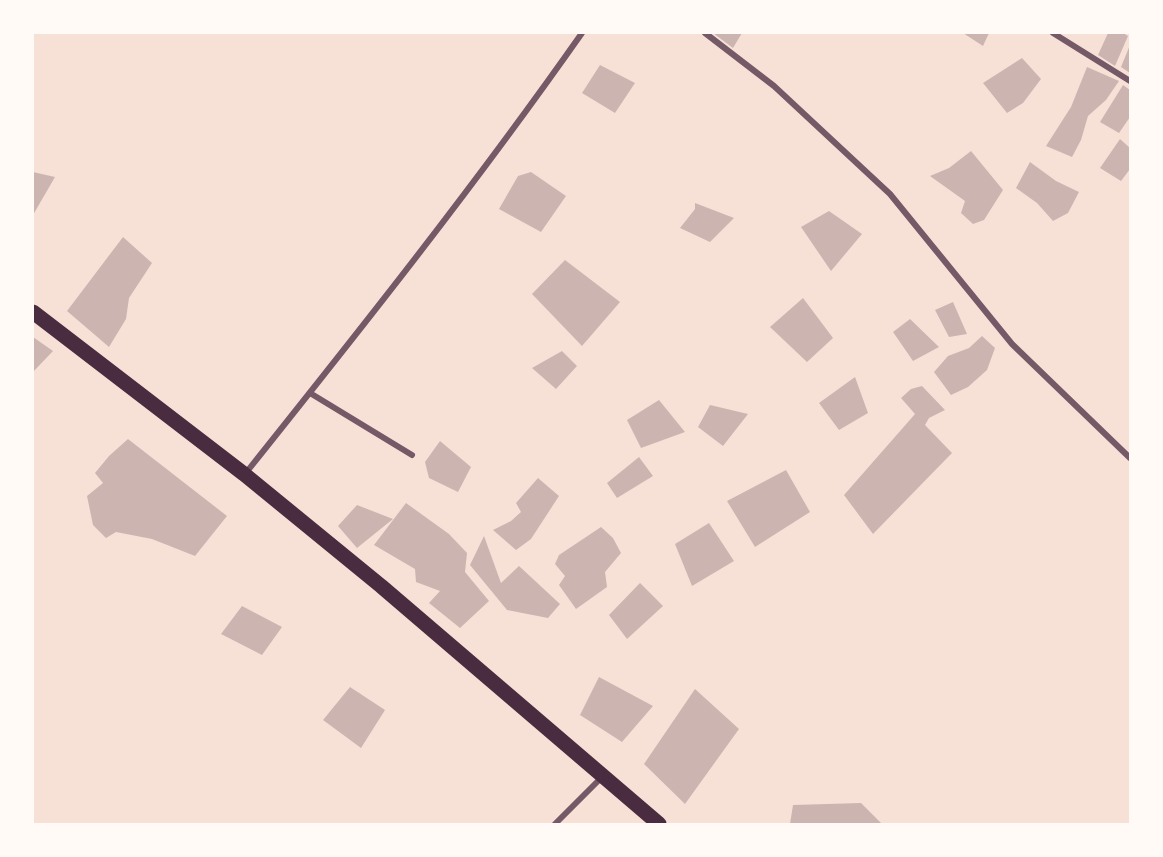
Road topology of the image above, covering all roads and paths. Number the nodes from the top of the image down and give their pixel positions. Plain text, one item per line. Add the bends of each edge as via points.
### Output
1 (582, 33) edge
2 (705, 33) edge
3 (1053, 33) edge
4 (1130, 81) edge
5 (33, 312) edge
6 (310, 393) junction
7 (412, 455) dead end
8 (1130, 458) edge
9 (244, 474) junction
10 (603, 776) junction
11 (555, 824) edge
12 (659, 824) edge

1 - 6 street
2 - 8 street via 774,86 890,194 1012,344
3 - 4 street
5 - 9 main road
6 - 7 street
6 - 9 street
9 - 10 main road
10 - 11 street
10 - 12 main road

